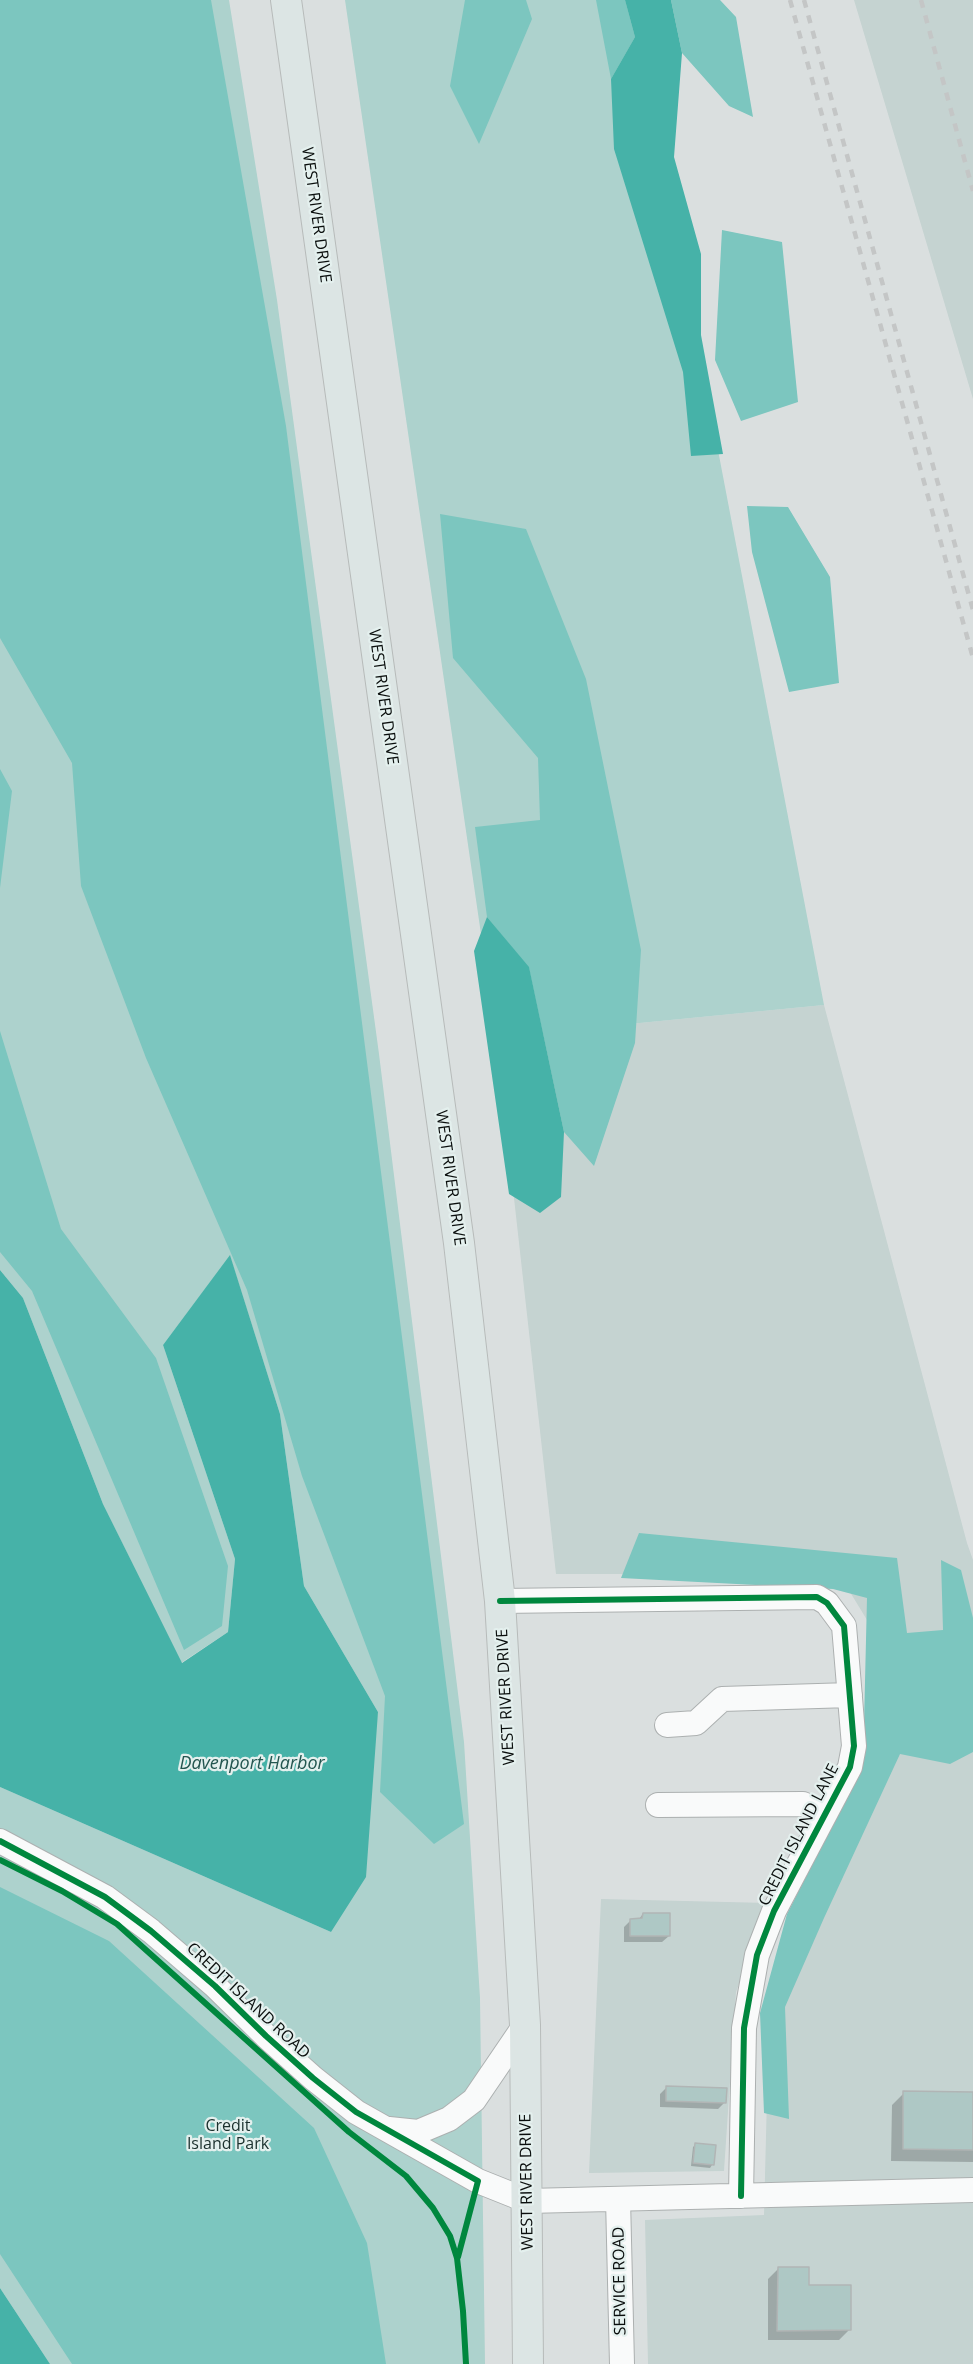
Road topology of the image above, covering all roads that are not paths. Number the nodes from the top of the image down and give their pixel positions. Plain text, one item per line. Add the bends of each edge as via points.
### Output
1 (286, 0) edge
2 (500, 1601) junction
3 (850, 1695) junction
4 (668, 1725) dead end
5 (658, 1805) dead end
6 (825, 1814) junction
7 (0, 1841) edge
8 (525, 2025) junction
9 (383, 2129) junction
10 (973, 2190) edge
11 (741, 2196) junction
12 (618, 2199) junction
13 (528, 2201) junction
14 (528, 2364) edge
15 (622, 2364) edge

1 - 2 main road, WEST RIVER DRIVE via 459,1243
2 - 3 street, CREDIT ISLAND LANE via 817,1597 827,1603 844,1626
2 - 8 main road, WEST RIVER DRIVE
3 - 4 street via 722,1699 696,1723
3 - 6 street, CREDIT ISLAND LANE via 854,1746 850,1767
5 - 6 street via 803,1804
6 - 11 street, CREDIT ISLAND LANE via 774,1911 757,1955 744,2028
7 - 9 street, CREDIT ISLAND ROAD via 105,1897 151,1931 313,2078
8 - 9 street via 474,2100 449,2119 418,2132
8 - 13 main road, WEST RIVER DRIVE
9 - 13 street, CREDIT ISLAND ROAD via 478,2181
10 - 11 street
11 - 12 street
12 - 13 street
12 - 15 street, SERVICE ROAD
13 - 14 main road, WEST RIVER DRIVE

